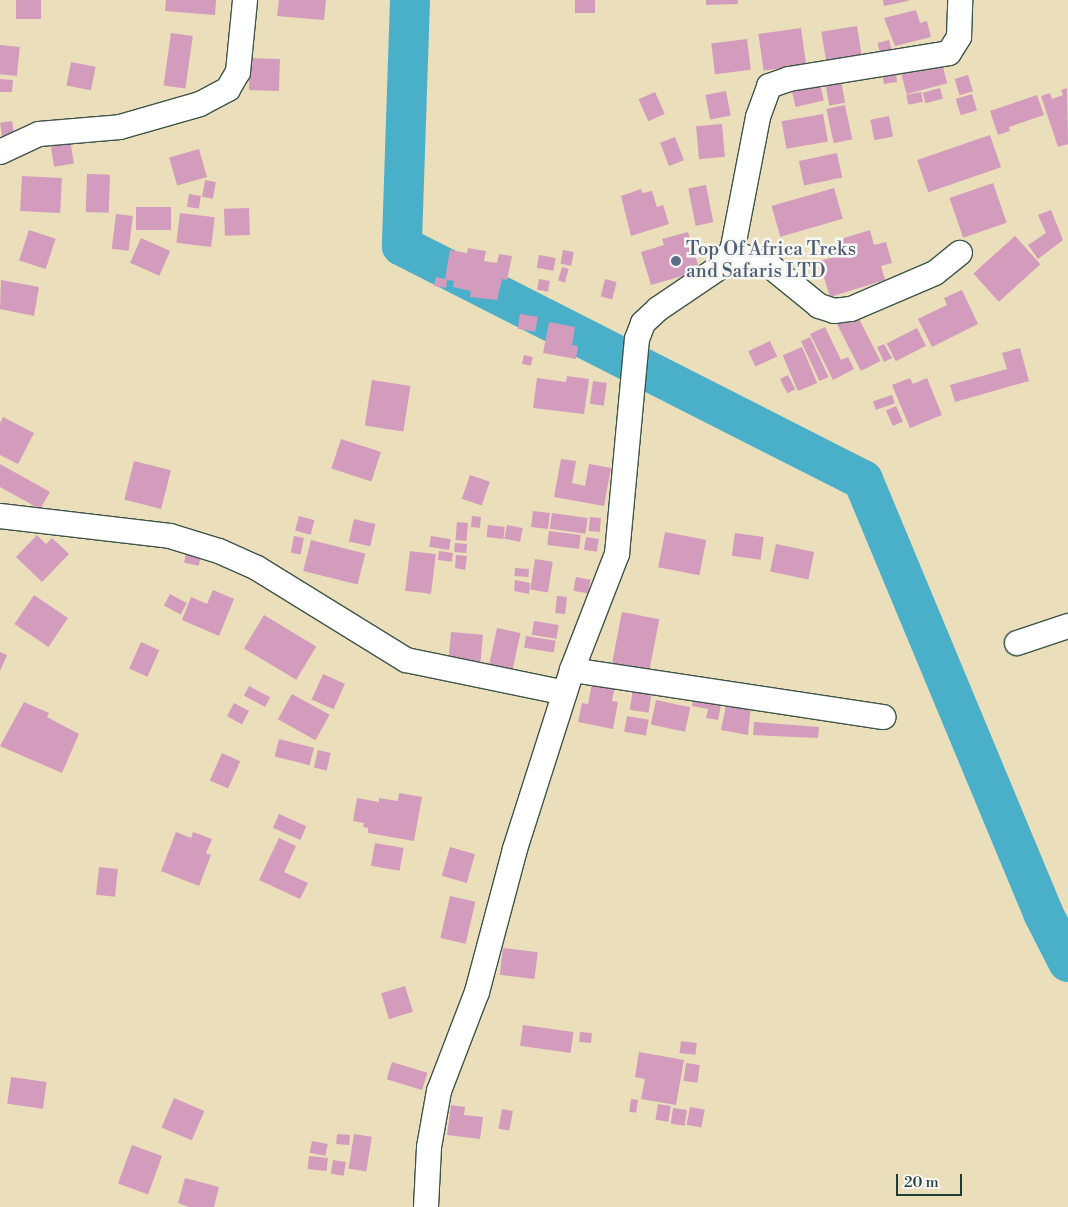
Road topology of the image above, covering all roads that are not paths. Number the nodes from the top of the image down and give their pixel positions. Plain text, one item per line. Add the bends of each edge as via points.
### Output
1 (245, 0) edge
2 (960, 0) edge
3 (0, 152) edge
4 (731, 252) junction
5 (960, 253) dead end
6 (0, 516) edge
7 (1068, 626) edge
8 (1018, 643) dead end
9 (572, 670) junction
10 (565, 693) junction
11 (883, 717) dead end
12 (426, 1207) edge

1 - 3 street via 238,72 228,89 200,104 120,127 39,134
2 - 4 street via 958,36 949,53 788,79 769,86 758,117
4 - 5 street via 770,266 819,306 834,311 851,309 935,273
4 - 9 street via 726,263 710,277 658,308 643,323 637,339 618,554
6 - 10 street via 170,536 219,551 257,568 406,660
7 - 8 street
9 - 10 street
9 - 11 street
10 - 12 street via 515,849 477,992 438,1090 429,1147

